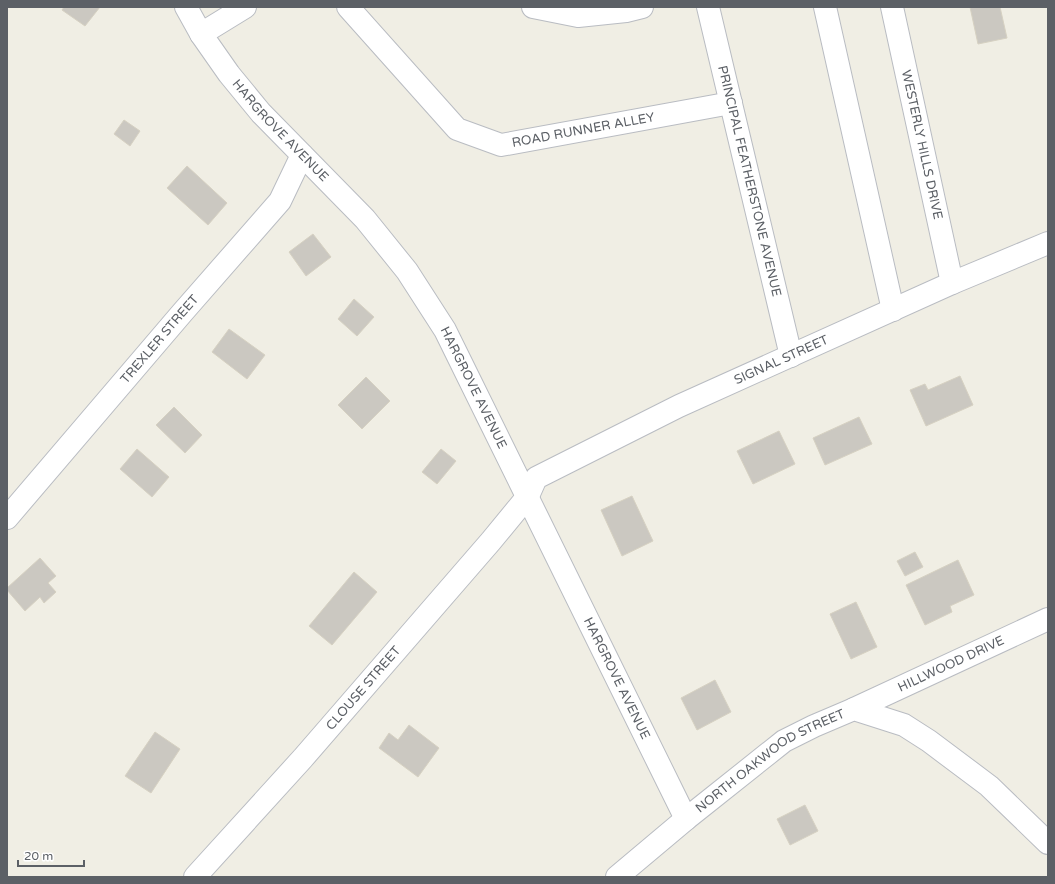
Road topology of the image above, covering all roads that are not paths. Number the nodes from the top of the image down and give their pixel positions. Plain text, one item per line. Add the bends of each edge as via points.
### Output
1 (186, 7) edge
2 (245, 7) edge
3 (348, 7) edge
4 (533, 7) edge
5 (642, 7) edge
6 (708, 7) edge
7 (825, 7) edge
8 (892, 7) edge
9 (201, 34) junction
10 (730, 103) junction
11 (302, 155) junction
12 (1048, 243) edge
13 (952, 283) junction
14 (893, 310) junction
15 (791, 356) junction
16 (528, 496) junction
17 (7, 518) edge
18 (1048, 619) edge
19 (854, 709) junction
20 (686, 819) junction
21 (1048, 843) edge
22 (195, 877) edge
23 (616, 877) edge

1 - 9 street, HARGROVE AVENUE
2 - 9 street
3 - 10 street, ROAD RUNNER ALLEY via 457,129 501,145
4 - 5 street via 578,16
6 - 10 street, PRINCIPAL FEATHERSTONE AVENUE
7 - 14 street
8 - 13 street, WESTERLY HILLS DRIVE
9 - 11 street, HARGROVE AVENUE via 260,113
10 - 15 street, PRINCIPAL FEATHERSTONE AVENUE
11 - 16 street, HARGROVE AVENUE via 365,219 407,271 445,330
11 - 17 street, TREXLER STREET via 280,201
12 - 13 street, SIGNAL STREET
13 - 14 street, SIGNAL STREET
14 - 15 street, SIGNAL STREET
15 - 16 street, SIGNAL STREET via 679,406 536,478
16 - 20 street, HARGROVE AVENUE
16 - 22 street, CLOUSE STREET via 303,758
18 - 19 street, HILLWOOD DRIVE
19 - 20 street, NORTH OAKWOOD STREET via 784,741
19 - 21 street, NORTH OAKWOOD STREET via 904,726 929,741 989,786
20 - 23 street, NORTH OAKWOOD STREET

